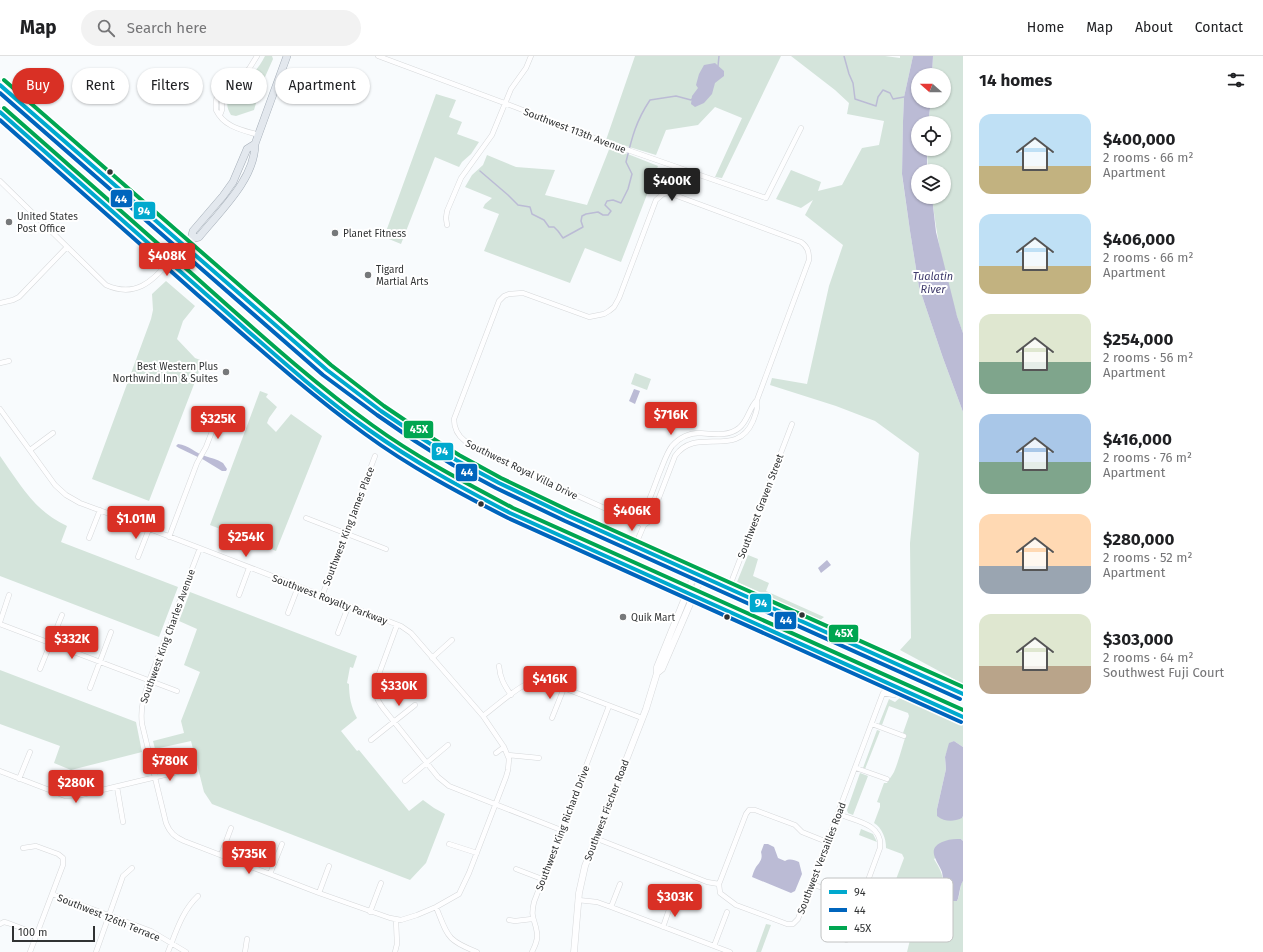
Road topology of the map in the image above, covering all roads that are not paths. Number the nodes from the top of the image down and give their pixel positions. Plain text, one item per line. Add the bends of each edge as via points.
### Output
1 (257, 56) edge
2 (287, 56) edge
3 (378, 56) edge
4 (531, 56) edge
5 (0, 85) edge
6 (505, 103) junction
7 (0, 112) edge
8 (801, 128) dead end
9 (259, 135) junction
10 (0, 181) edge
11 (447, 225) dead end
12 (184, 246) junction
13 (67, 247) junction
14 (170, 261) junction
15 (0, 303) edge
16 (9, 362) dead end
17 (0, 363) edge
18 (757, 400) junction
19 (0, 409) edge
20 (216, 422) dead end
21 (792, 424) dead end
22 (53, 433) dead end
23 (30, 450) junction
24 (375, 456) dead end
25 (100, 510) junction
26 (306, 518) dead end
27 (644, 525) junction
28 (149, 529) junction
29 (346, 534) junction
30 (169, 537) junction
31 (89, 538) dead end
32 (635, 546) junction
33 (200, 548) junction
34 (386, 549) dead end
35 (138, 557) dead end
36 (250, 568) junction
37 (698, 574) junction
38 (298, 587) junction
39 (729, 588) junction
40 (690, 594) junction
41 (10, 595) dead end
42 (239, 595) dead end
43 (322, 596) junction
44 (348, 606) junction
45 (288, 613) dead end
46 (62, 614) dead end
47 (0, 623) edge
48 (397, 625) junction
49 (111, 632) dead end
50 (338, 633) dead end
51 (452, 640) dead end
52 (50, 643) junction
53 (432, 658) junction
54 (99, 662) junction
55 (499, 666) dead end
56 (40, 669) dead end
57 (149, 681) junction
58 (90, 688) dead end
59 (564, 688) junction
60 (904, 690) junction
61 (176, 691) dead end
62 (963, 694) edge
63 (511, 695) junction
64 (415, 705) dead end
65 (609, 706) junction
66 (483, 716) junction
67 (963, 717) edge
68 (552, 718) dead end
69 (642, 718) junction
70 (394, 722) junction
71 (872, 724) junction
72 (904, 736) dead end
73 (371, 740) dead end
74 (448, 745) dead end
75 (504, 747) junction
76 (30, 752) dead end
77 (496, 753) dead end
78 (508, 755) junction
79 (539, 758) dead end
80 (427, 763) junction
81 (856, 768) junction
82 (0, 771) edge
83 (181, 771) dead end
84 (156, 777) junction
85 (19, 779) junction
86 (886, 779) dead end
87 (404, 781) dead end
88 (117, 787) junction
89 (495, 804) junction
90 (838, 814) junction
91 (123, 822) dead end
92 (232, 828) dead end
93 (561, 830) junction
94 (595, 838) junction
95 (822, 840) dead end
96 (282, 844) dead end
97 (449, 844) dead end
98 (22, 848) dead end
99 (477, 854) junction
100 (221, 855) junction
101 (329, 866) dead end
102 (132, 868) dead end
103 (516, 869) dead end
104 (270, 874) junction
105 (869, 878) edge
106 (542, 879) junction
107 (381, 883) dead end
108 (620, 884) dead end
109 (719, 884) junction
110 (812, 884) junction
111 (821, 887) edge
112 (319, 893) junction
113 (52, 894) junction
114 (198, 896) dead end
115 (578, 900) junction
116 (671, 904) dead end
117 (436, 907) junction
118 (611, 907) junction
119 (370, 912) junction
120 (727, 912) dead end
121 (109, 915) junction
122 (532, 919) junction
123 (396, 920) junction
124 (509, 920) dead end
125 (0, 924) edge
126 (663, 927) junction
127 (37, 934) junction
128 (247, 939) dead end
129 (172, 943) junction
130 (714, 946) junction
131 (30, 952) edge
132 (96, 952) edge
133 (168, 952) edge
134 (186, 952) edge
135 (245, 952) edge
136 (395, 952) edge
137 (477, 952) edge
138 (532, 952) edge
139 (574, 952) edge
140 (730, 952) edge

1 - 9 street via 249,68 239,76 238,81 225,92 220,115 232,127
2 - 9 main road
3 - 6 street, Southwest 113th Avenue
4 - 6 street via 526,68 512,86
5 - 12 highway
6 - 8 street, Southwest 113th Avenue via 608,144 766,198
6 - 11 street via 492,135 459,184 447,211
7 - 14 highway
9 - 12 main road via 255,144 247,149 233,182
10 - 13 street
12 - 14 main road
12 - 32 highway via 327,370 370,404 423,440 513,490
13 - 14 street via 106,285 118,289 143,286
13 - 15 street via 19,297
14 - 40 highway via 311,386 408,456 486,501
16 - 17 street
18 - 27 street, Southwest Royal Villa Drive via 758,408 752,424 738,438 691,443 680,450 675,456 650,521
18 - 27 street, Southwest Royal Villa Drive via 751,406 743,424 735,431 723,434 690,434 672,446 642,517
18 - 27 street, Southwest Royal Villa Drive via 809,260 809,254 801,242 750,222 675,194 663,194 656,200 619,298 614,307 604,314 590,316 518,292 504,296 499,301 456,413 454,424 457,433 465,441 522,470
19 - 23 street, Southwest Royalty Parkway
20 - 30 street
21 - 39 street, Southwest Graven Street
22 - 23 street
23 - 25 street, Southwest Royalty Parkway via 60,490 72,499
24 - 29 street, Southwest King James Place
25 - 28 street, Southwest Royalty Parkway
25 - 31 street
26 - 29 street
27 - 32 street, Southwest Royal Villa Drive
28 - 30 street, Southwest Royalty Parkway
28 - 35 street
29 - 34 street
29 - 43 street, Southwest King James Place
30 - 33 street, Southwest Royalty Parkway
32 - 37 highway
33 - 36 street, Southwest Royalty Parkway
33 - 57 street, Southwest King Charles Avenue
36 - 38 street, Southwest Royalty Parkway
36 - 42 street
37 - 39 highway
37 - 40 street, Southwest Fischer Road
38 - 43 street, Southwest Royalty Parkway
38 - 45 street
39 - 62 highway
40 - 60 highway
40 - 69 street, Southwest Fischer Road via 662,669 657,673
41 - 47 street
43 - 44 street, Southwest Royalty Parkway
44 - 48 street, Southwest Royalty Parkway
44 - 50 street
46 - 52 street
47 - 52 street
48 - 53 street, Southwest Royalty Parkway via 411,633
48 - 70 street via 378,674 375,689 378,701
49 - 54 street
51 - 53 street
52 - 54 street
52 - 56 street
53 - 66 street, Southwest Royalty Parkway
54 - 57 street
54 - 58 street
55 - 63 street via 503,685
57 - 61 street
57 - 84 street, Southwest King Charles Avenue via 143,698 141,716
59 - 63 street via 538,681 528,683
59 - 65 street
59 - 68 street
60 - 67 highway
60 - 71 street, Southwest Versailles Road via 894,695 884,693
63 - 66 street
64 - 70 street
65 - 69 street
65 - 93 street, Southwest King Richard Drive
66 - 75 street, Southwest Royalty Parkway
69 - 94 street, Southwest Fischer Road
70 - 73 street
70 - 80 street
71 - 72 street
71 - 81 street, Southwest Versailles Road
74 - 80 street
75 - 77 street
75 - 78 street, Southwest Royalty Parkway
76 - 85 street
78 - 79 street
78 - 89 street via 508,770
80 - 87 street
80 - 89 street via 442,782
81 - 86 street
81 - 90 street, Southwest Versailles Road
82 - 85 street
83 - 84 street
84 - 88 street
84 - 100 street, Southwest King Charles Avenue via 166,823 173,835
85 - 88 street via 69,796
88 - 91 street
89 - 93 street
89 - 99 street
90 - 105 street via 877,832 881,841 880,848
90 - 110 street, Southwest Versailles Road
92 - 100 street
93 - 106 street, Southwest King Richard Drive
94 - 109 street
94 - 115 street, Southwest Fischer Road via 585,866
95 - 109 street via 802,832 795,825 749,810
96 - 104 street
97 - 99 street
98 - 113 street via 36,846 63,858 63,866
99 - 117 street via 461,890 455,897
100 - 104 street, Southwest King Charles Avenue
101 - 112 street
102 - 121 street via 124,876
103 - 106 street
104 - 112 street, Southwest King Charles Avenue
106 - 122 street, Southwest King Richard Drive via 532,910
107 - 119 street
108 - 118 street
109 - 110 street, Southwest Versailles Road via 720,893 736,905 787,924 793,924 798,919
110 - 111 street
112 - 119 street, Southwest King Charles Avenue
113 - 121 street, Southwest 126th Terrace
113 - 127 street
114 - 129 street via 185,911
115 - 118 street
115 - 139 street, Southwest Fischer Road
116 - 126 street
117 - 123 street
117 - 137 street via 452,941
118 - 126 street
119 - 123 street, Southwest King Charles Avenue
120 - 130 street
121 - 129 street, Southwest 126th Terrace via 151,931
121 - 132 street
122 - 124 street
122 - 138 street, Southwest King Richard Drive via 537,938
123 - 136 street
125 - 127 street via 8,923
126 - 130 street
127 - 131 street
128 - 135 street
129 - 133 street
129 - 134 street, Southwest 126th Terrace
130 - 140 street

